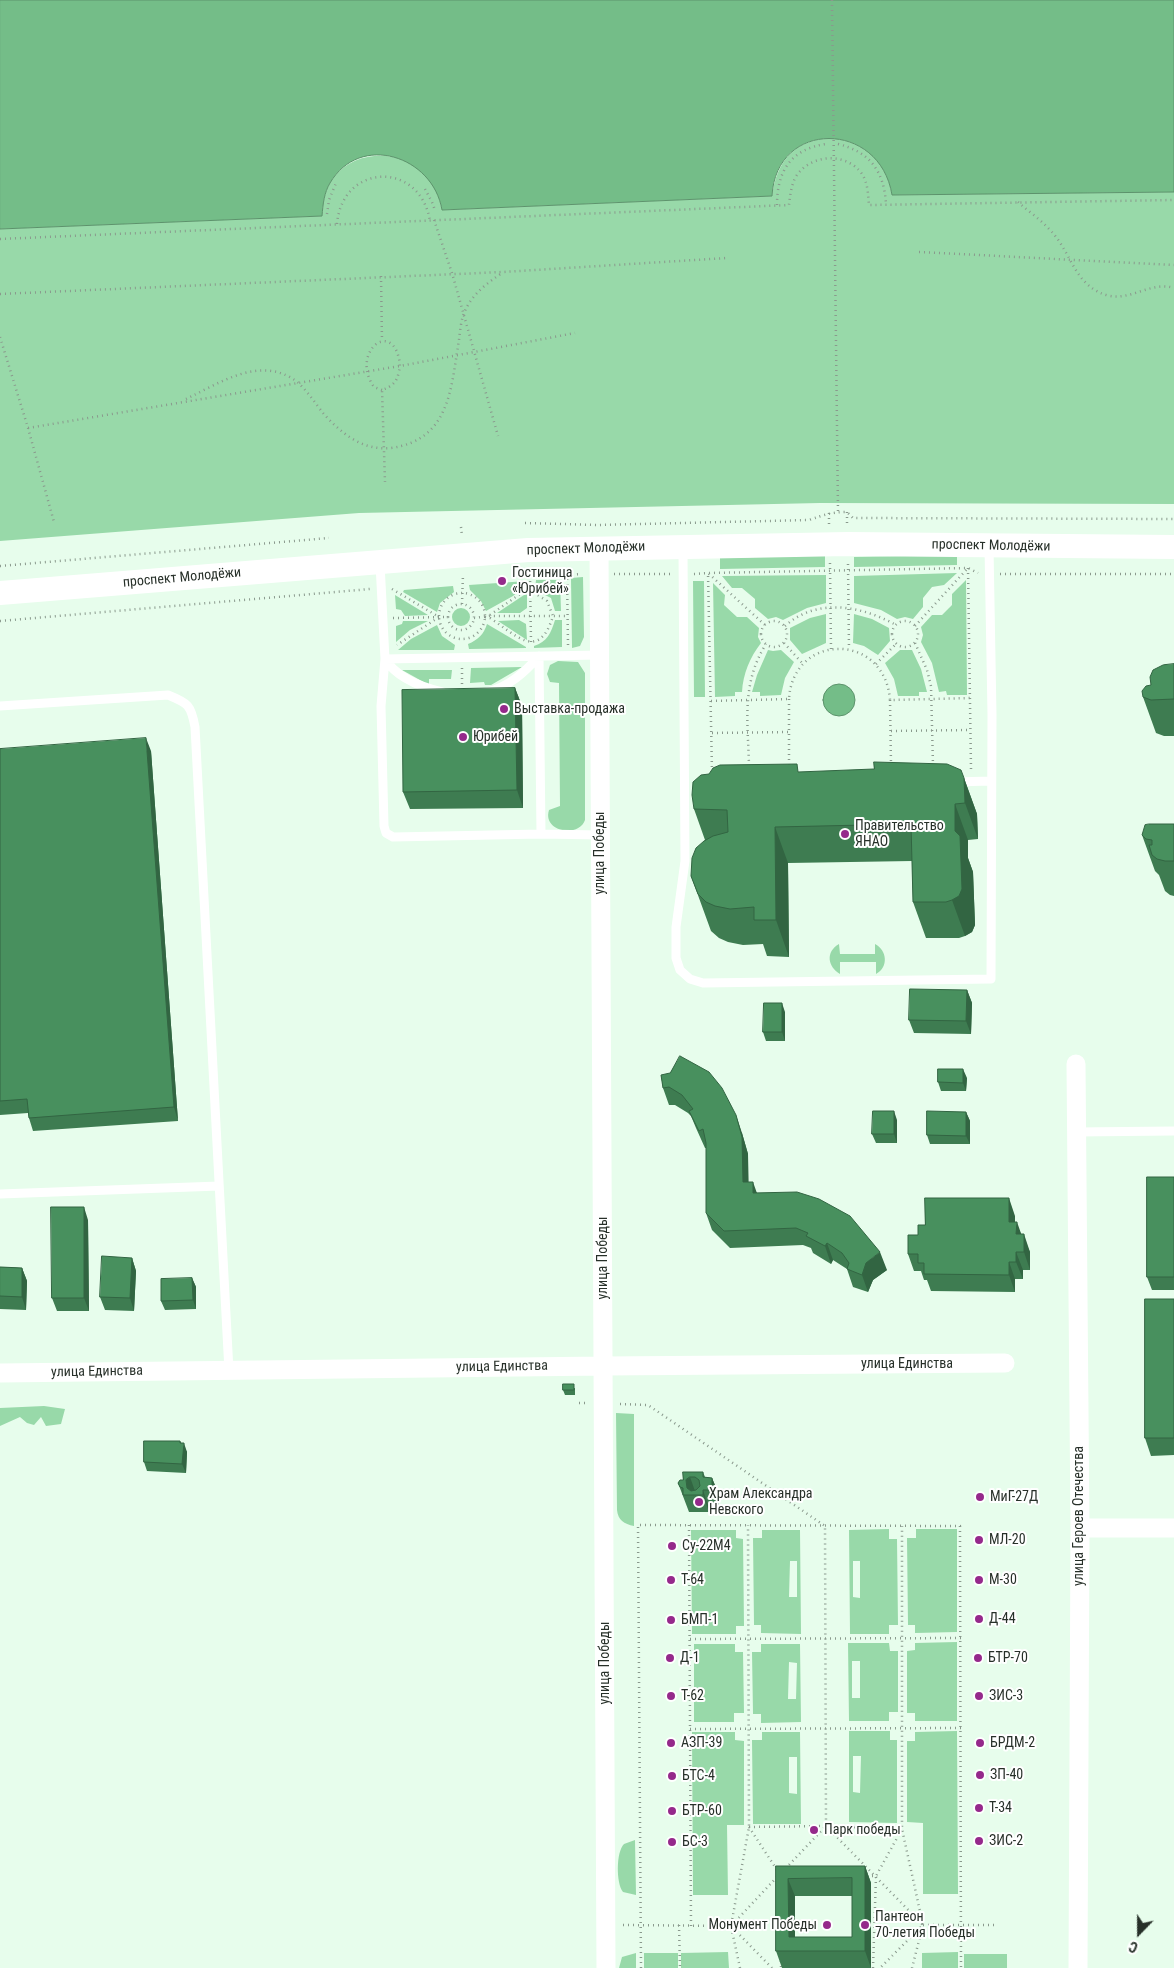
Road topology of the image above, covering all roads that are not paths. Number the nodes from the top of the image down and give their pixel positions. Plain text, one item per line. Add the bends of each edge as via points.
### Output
1 (683, 546) junction
2 (989, 546) junction
3 (1174, 547) edge
4 (598, 548) junction
5 (380, 561) junction
6 (0, 593) edge
7 (599, 655) junction
8 (539, 656) junction
9 (385, 660) junction
10 (449, 693) edge
11 (478, 694) edge
12 (0, 706) edge
13 (991, 781) junction
14 (941, 782) edge
15 (684, 788) junction
16 (694, 788) edge
17 (541, 834) junction
18 (600, 835) junction
19 (1076, 1064) dead end
20 (1174, 1131) edge
21 (1076, 1132) junction
22 (219, 1186) junction
23 (0, 1194) edge
24 (1005, 1363) dead end
25 (604, 1366) junction
26 (229, 1371) junction
27 (0, 1373) edge
28 (1080, 1528) junction
29 (1174, 1528) edge
30 (606, 1968) edge
31 (1078, 1968) edge

1 - 2 street, проспект Молодёжи
1 - 4 street, проспект Молодёжи
1 - 15 lane
2 - 3 street, проспект Молодёжи
2 - 13 lane
4 - 5 street, проспект Молодёжи
4 - 7 street, улица Победы
5 - 6 street, проспект Молодёжи
5 - 9 lane
7 - 8 lane
7 - 18 street, улица Победы
8 - 9 lane
8 - 11 lane via 516,679
8 - 17 lane
9 - 10 lane via 400,675 428,688
9 - 17 lane via 381,706 386,833 393,838
12 - 22 lane via 168,695 192,709
13 - 14 lane
13 - 15 lane via 991,978 703,983 690,979 680,970 676,958 685,861
15 - 16 lane
17 - 18 lane
18 - 25 street, улица Победы
19 - 21 street, улица Героев Отечества
20 - 21 lane
21 - 28 street, улица Героев Отечества
22 - 23 lane
22 - 26 lane
24 - 25 street, улица Единства
25 - 26 street, улица Единства
25 - 30 street, улица Победы
26 - 27 street, улица Единства
28 - 29 street
28 - 31 street, улица Героев Отечества

